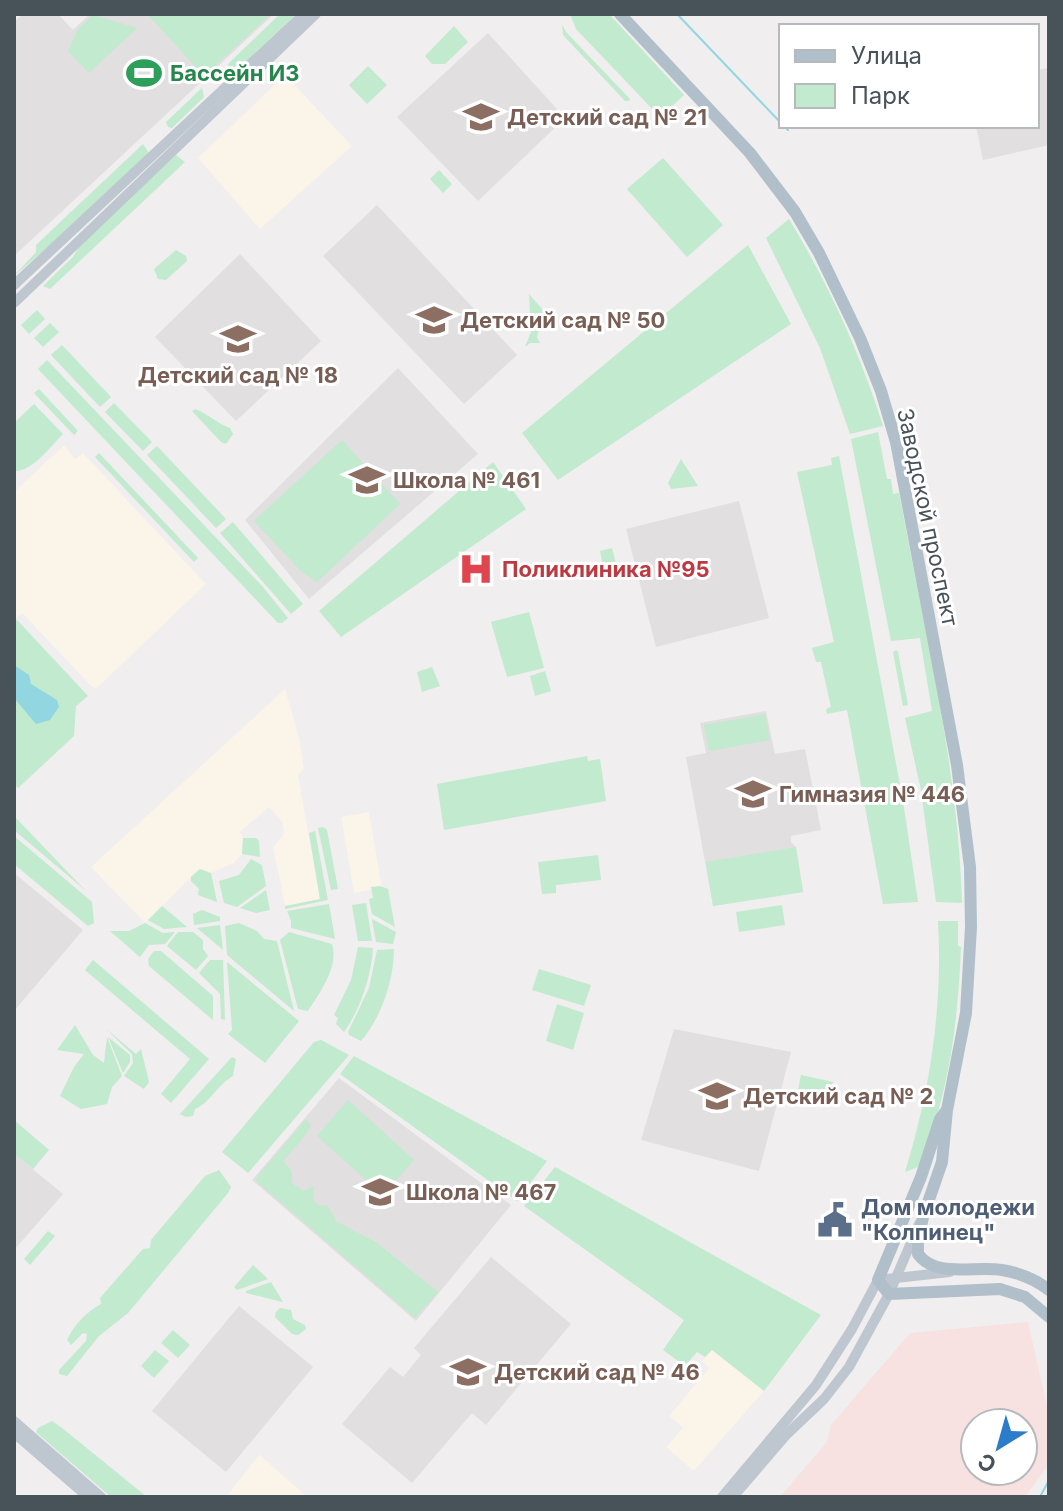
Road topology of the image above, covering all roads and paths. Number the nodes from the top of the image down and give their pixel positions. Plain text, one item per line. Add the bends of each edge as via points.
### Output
1 (304, 14) edge
2 (316, 14) edge
3 (620, 14) edge
4 (14, 285) edge
5 (14, 303) edge
6 (947, 1110) junction
7 (923, 1217) junction
8 (960, 1270) junction
9 (895, 1278) junction
10 (878, 1280) junction
11 (1049, 1290) edge
12 (889, 1294) junction
13 (1049, 1317) edge
14 (14, 1421) edge
15 (14, 1433) edge
16 (88, 1497) edge
17 (101, 1497) edge
18 (722, 1497) edge
19 (733, 1497) edge

1 - 4 main road
2 - 5 main road
3 - 6 main road, Заводской проспект via 750,153 795,212 860,338 892,427 957,765 970,867 968,993
6 - 7 main road, Заводской проспект via 942,1162
6 - 10 main road, Заводской проспект
7 - 8 main road via 921,1258
7 - 9 main road, Заводской проспект
8 - 9 main road
8 - 11 main road via 1004,1270
9 - 10 main road
9 - 12 main road, Заводской проспект
10 - 12 main road
10 - 18 main road, Заводской проспект via 816,1385
12 - 13 main road via 1000,1289 1025,1297
12 - 19 main road, Заводской проспект via 849,1367
14 - 17 main road
15 - 16 main road

